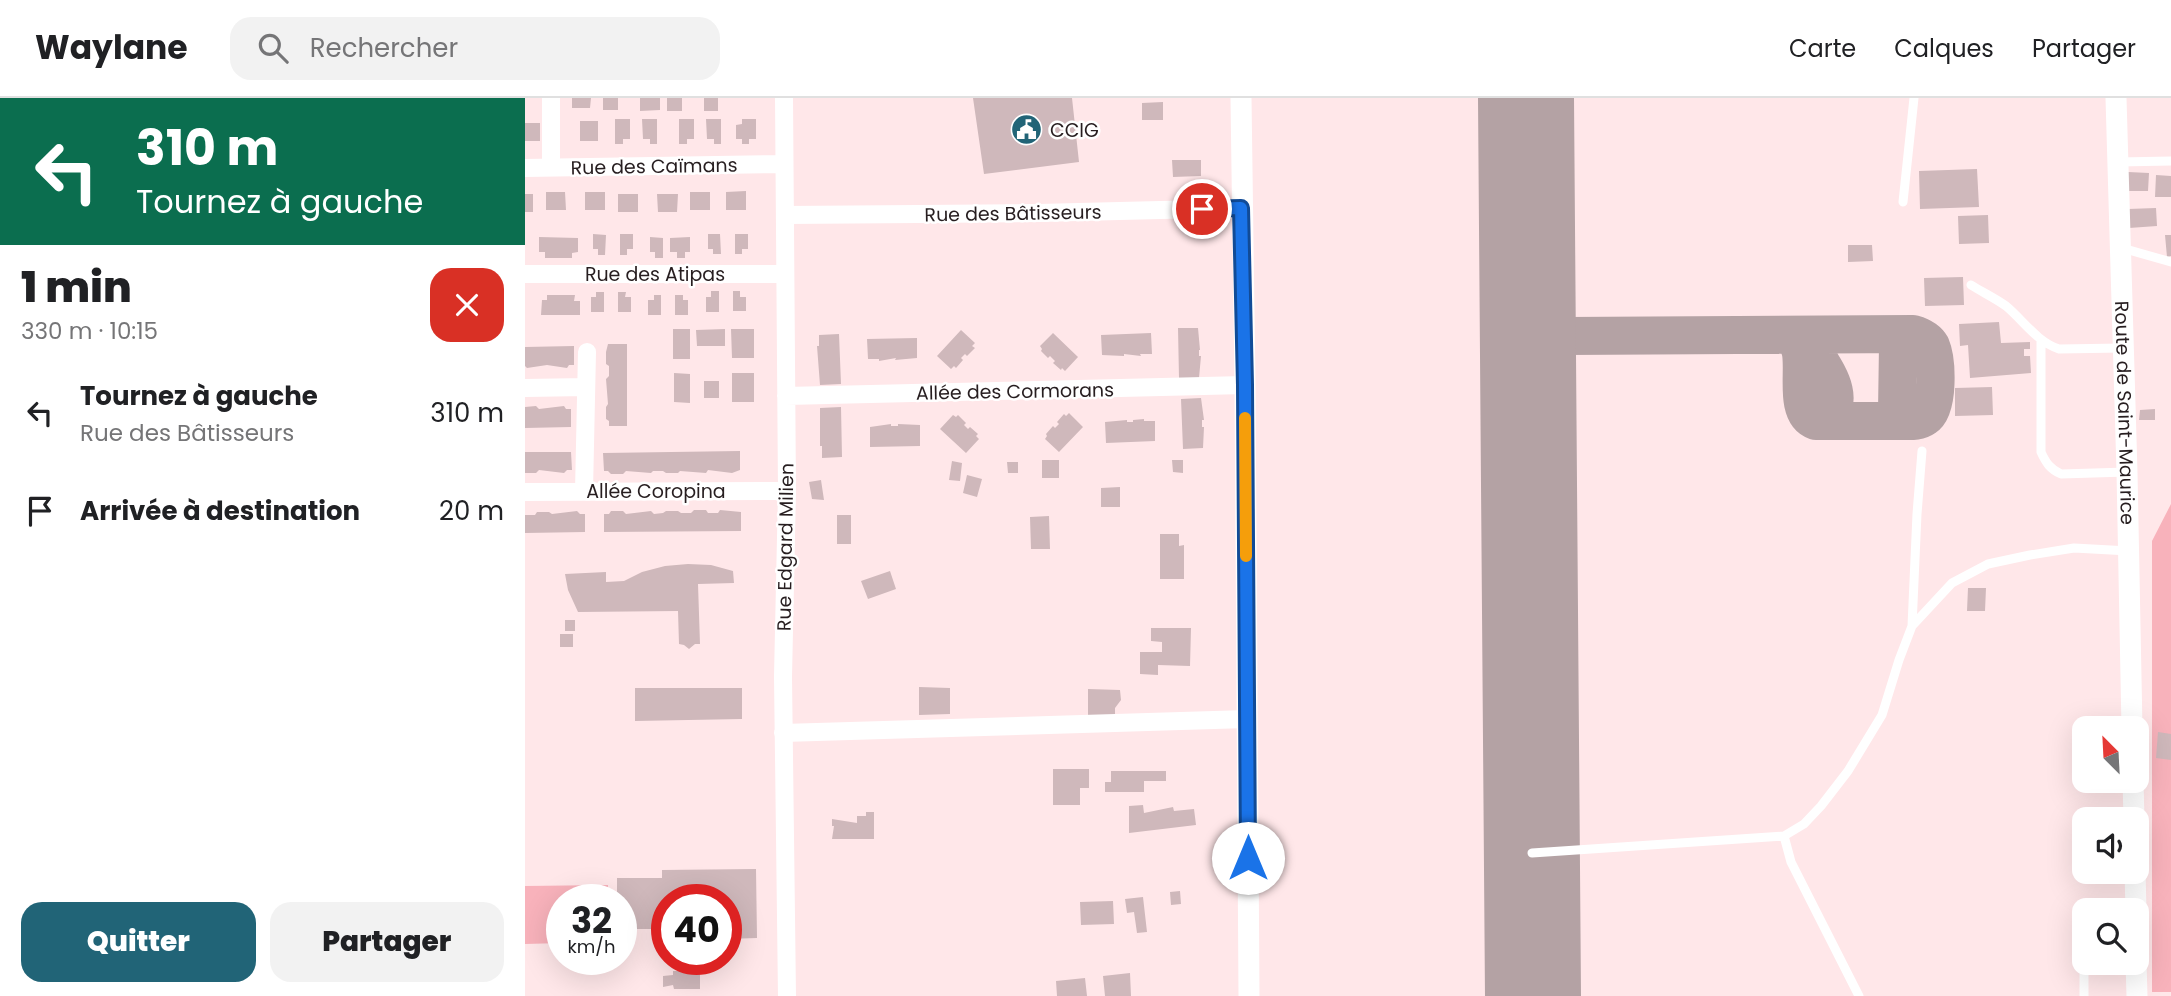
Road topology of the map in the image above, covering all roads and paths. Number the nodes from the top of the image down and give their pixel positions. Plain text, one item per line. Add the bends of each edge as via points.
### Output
1 (551, 98) edge
2 (785, 98) edge
3 (1241, 98) edge
4 (1914, 98) edge
5 (2116, 98) edge
6 (2171, 161) edge
7 (2117, 162) junction
8 (784, 164) junction
9 (551, 167) junction
10 (525, 168) edge
11 (1903, 202) dead end
12 (1241, 208) junction
13 (785, 215) junction
14 (2121, 247) junction
15 (2171, 262) edge
16 (525, 274) edge
17 (784, 274) junction
18 (1971, 285) dead end
19 (2041, 341) junction
20 (2124, 348) junction
21 (587, 352) dead end
22 (1245, 385) junction
23 (586, 387) junction
24 (525, 388) edge
25 (786, 396) junction
26 (1922, 451) dead end
27 (2127, 472) junction
28 (584, 491) junction
29 (787, 491) junction
30 (525, 492) edge
31 (2129, 551) junction
32 (1912, 626) junction
33 (2132, 716) edge
34 (1247, 719) junction
35 (783, 733) junction
36 (1784, 836) junction
37 (1532, 853) dead end
38 (2084, 975) edge
39 (2136, 975) edge
40 (787, 996) edge
41 (1249, 996) edge
42 (1859, 996) edge
43 (2084, 996) edge
44 (2137, 996) edge

1 - 9 street
2 - 8 street, Rue Edgard Milien
3 - 12 street
4 - 11 lane
5 - 7 street, Route de Saint-Maurice
6 - 7 lane
7 - 14 street, Route de Saint-Maurice
8 - 9 street, Rue des Caïmans
8 - 13 street, Rue Edgard Milien
9 - 10 street, Rue des Caïmans
12 - 13 street, Rue des Bâtisseurs
12 - 22 street
13 - 17 street, Rue Edgard Milien
14 - 15 lane
14 - 20 street, Route de Saint-Maurice
16 - 17 street, Rue des Atipas
17 - 25 street, Rue Edgard Milien
18 - 19 lane via 2004,305
19 - 20 lane via 2059,349
19 - 27 lane via 2041,452 2051,470 2061,474
20 - 27 street, Route de Saint-Maurice
21 - 23 street
22 - 25 street, Allée des Cormorans
22 - 34 street
23 - 24 street
23 - 28 street
25 - 29 street, Rue Edgard Milien
26 - 32 lane
27 - 31 street, Route de Saint-Maurice
28 - 29 street, Allée Coropina
28 - 30 street, Allée Coropina
29 - 35 street, Rue Edgard Milien
31 - 32 lane via 2074,548 1988,564 1952,583
31 - 33 street, Route de Saint-Maurice
32 - 36 lane via 1882,715 1855,760 1821,807
34 - 35 street
34 - 41 street
35 - 40 street, Rue Edgard Milien
36 - 37 lane
36 - 42 lane via 1791,862
38 - 43 lane
39 - 44 street

